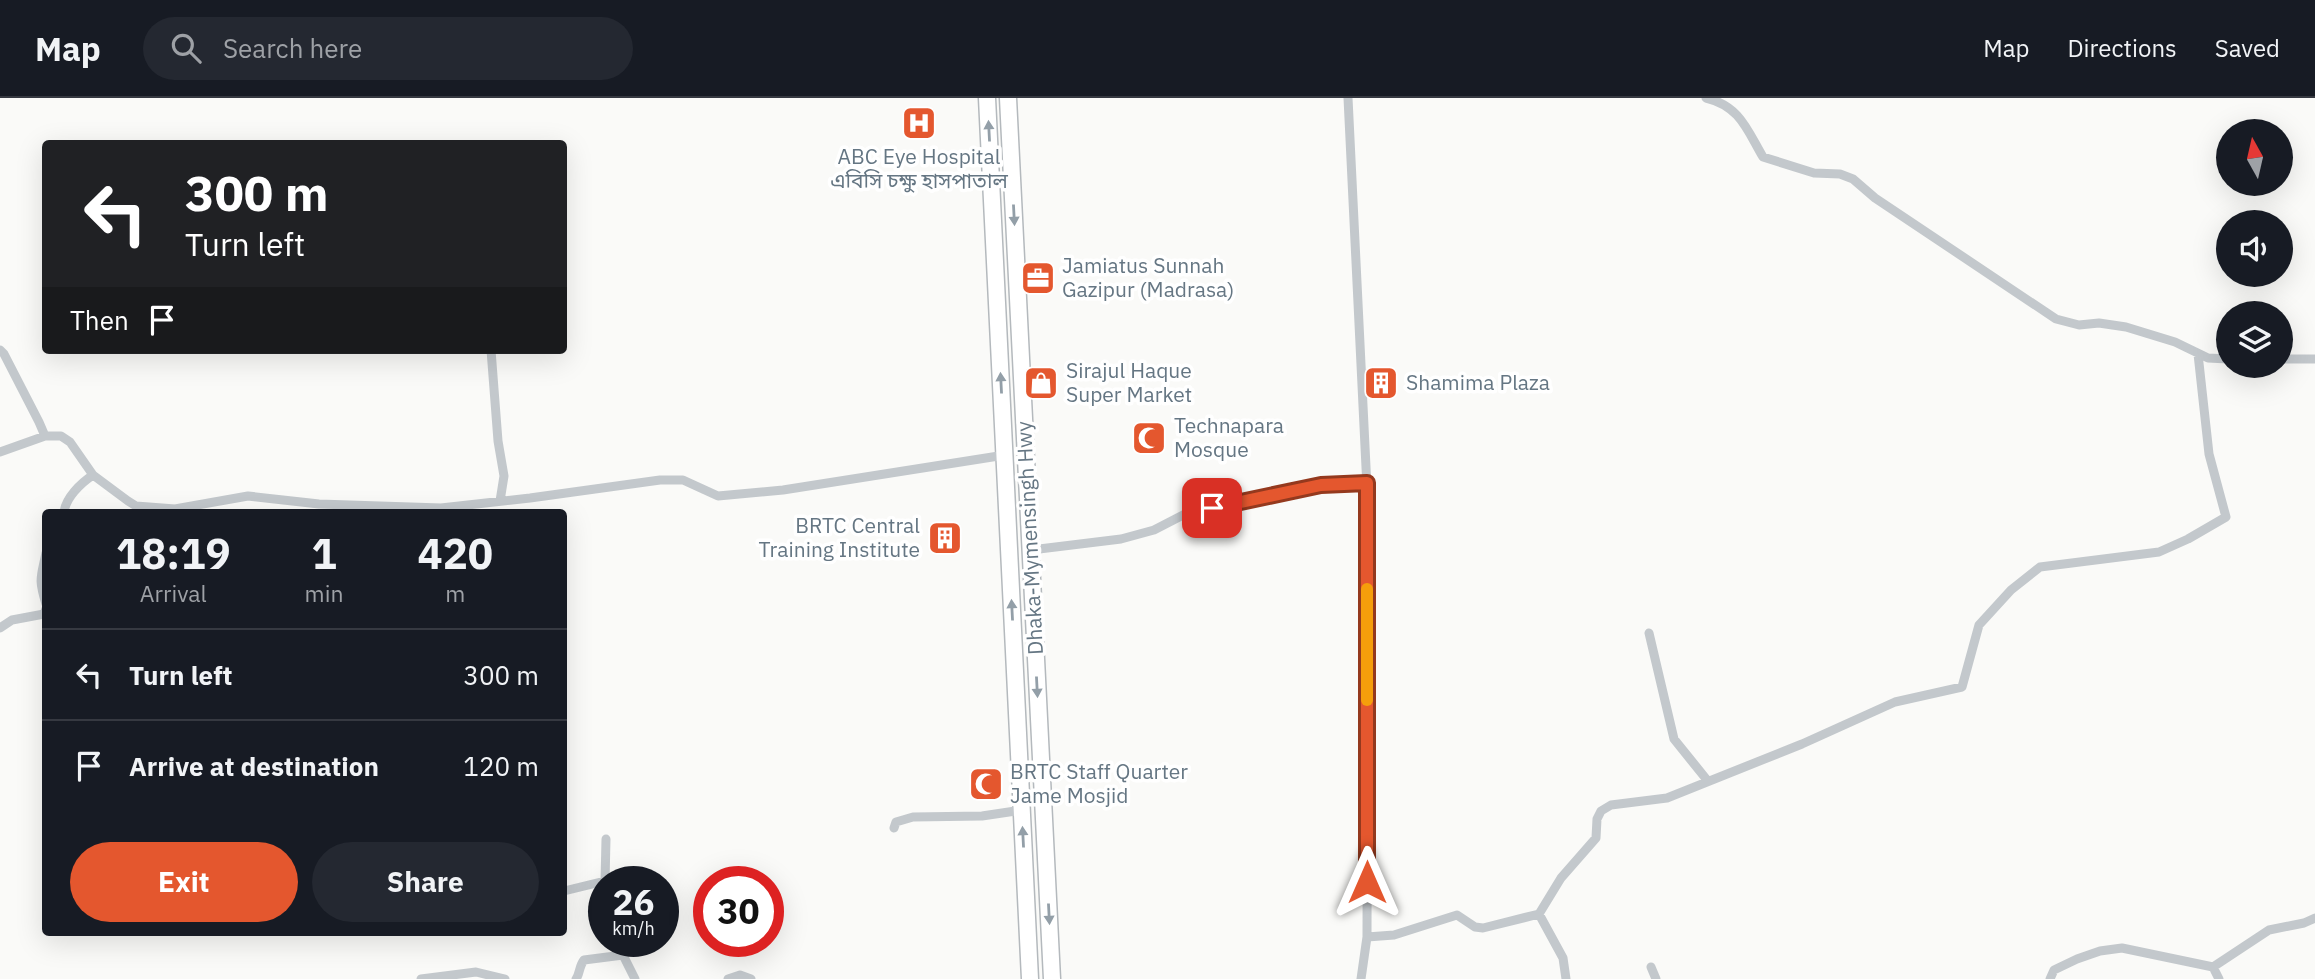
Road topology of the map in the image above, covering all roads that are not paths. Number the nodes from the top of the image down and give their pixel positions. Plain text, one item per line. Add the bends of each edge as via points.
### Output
1 (987, 98) edge
2 (1008, 98) edge
3 (1348, 98) edge
4 (1706, 98) edge
5 (0, 350) edge
6 (491, 354) edge
7 (2198, 354) junction
8 (2216, 358) edge
9 (2293, 359) edge
10 (2315, 359) edge
11 (45, 436) junction
12 (0, 452) edge
13 (1005, 455) junction
14 (93, 475) junction
15 (1367, 483) junction
16 (500, 501) junction
17 (65, 509) edge
18 (160, 509) edge
19 (174, 509) edge
20 (421, 509) edge
21 (448, 509) edge
22 (1031, 550) junction
23 (42, 566) edge
24 (42, 592) edge
25 (42, 614) edge
26 (0, 628) edge
27 (1649, 633) dead end
28 (1707, 780) junction
29 (1022, 810) junction
30 (894, 828) dead end
31 (606, 839) dead end
32 (605, 866) edge
33 (588, 886) edge
34 (567, 890) edge
35 (1539, 914) junction
36 (2315, 918) edge
37 (1367, 937) junction
38 (607, 957) edge
39 (624, 957) edge
40 (1651, 967) dead end
41 (2213, 967) junction
42 (421, 979) edge
43 (505, 979) edge
44 (576, 979) edge
45 (635, 979) edge
46 (729, 979) edge
47 (751, 979) edge
48 (1030, 979) edge
49 (1052, 979) edge
50 (1361, 979) edge
51 (1566, 979) edge
52 (1656, 979) edge
53 (2050, 979) edge
54 (2219, 979) edge

13 -> 1 highway, Dhaka-Mymensingh Hwy
2 -> 22 highway, Dhaka-Mymensingh Hwy
3 - 15 street
4 - 7 street via 1721,101 1738,114 1763,157 1853,179 2056,319 2079,326 2126,327
5 - 11 street
6 - 16 street via 504,476
7 - 8 street
7 - 28 street via 2210,454 2227,517 2159,552 2040,567 1979,625 1962,687 1895,702
9 - 10 street
11 - 12 street
11 - 14 street via 61,436 70,442
13 - 16 street via 750,494 718,496 683,480 660,480
29 -> 13 highway, Dhaka-Mymensingh Hwy
14 - 17 street
14 - 18 street via 136,506
15 - 22 street via 1321,485 1185,514 1154,530 1121,539
15 - 37 street
16 - 21 street
19 - 20 street via 248,496
22 -> 49 highway, Dhaka-Mymensingh Hwy
23 - 24 street
25 - 26 street via 12,620
27 - 28 street via 1674,739
28 - 35 street via 1667,798 1611,805 1601,811 1596,838 1561,878
29 - 30 street via 913,817 896,822
48 -> 29 highway, Dhaka-Mymensingh Hwy
31 - 32 street
33 - 34 street
35 - 37 street via 1483,928 1457,915 1394,935
35 - 51 street via 1563,958
36 - 41 street via 2269,930
37 - 50 street
38 - 44 street via 584,960
39 - 45 street
40 - 52 street
41 - 53 street via 2122,948 2077,959 2054,970
41 - 54 street
42 - 43 street via 476,971
46 - 47 street via 740,975

